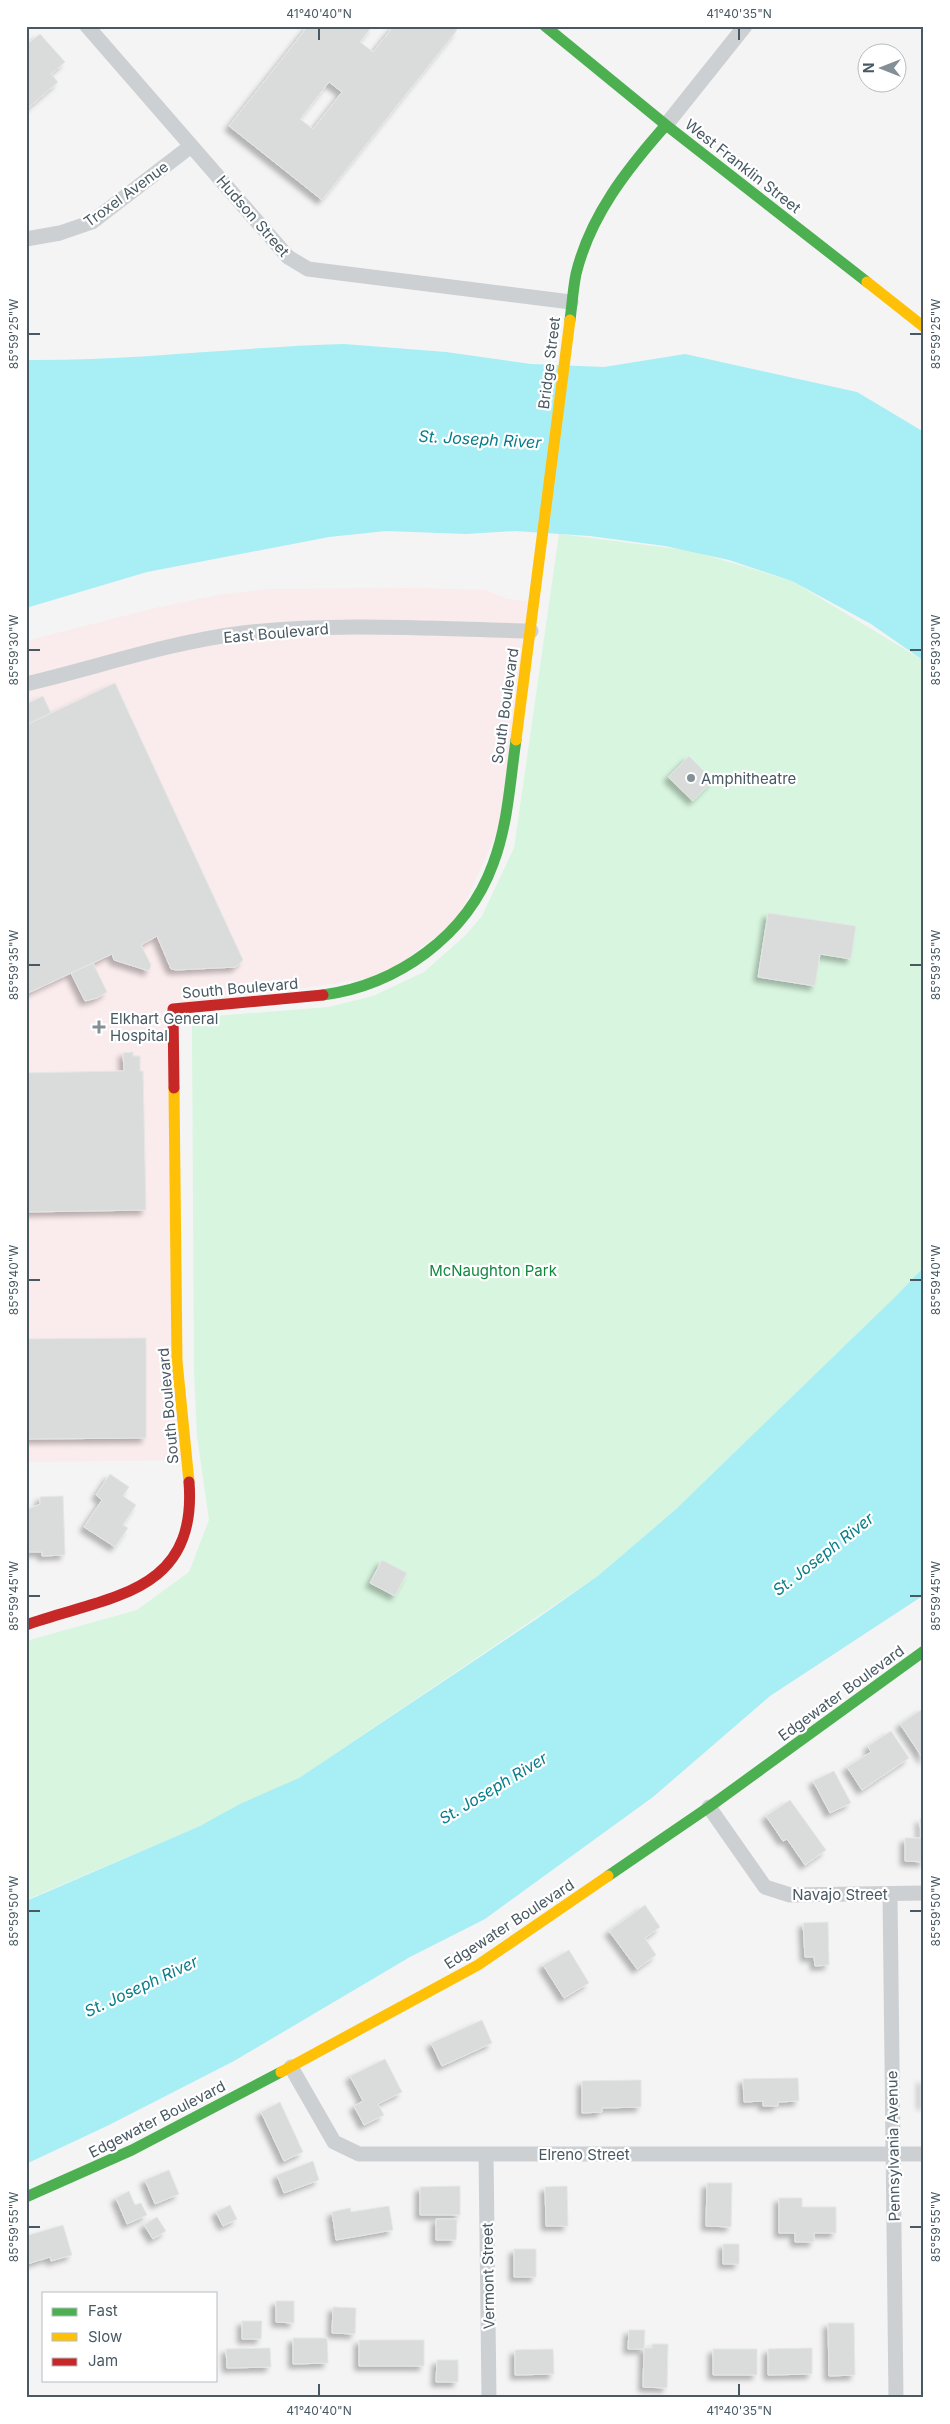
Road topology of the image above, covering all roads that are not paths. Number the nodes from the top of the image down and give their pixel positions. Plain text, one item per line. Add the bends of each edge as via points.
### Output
1 (87, 26) edge
2 (545, 26) edge
3 (745, 26) edge
4 (666, 125) junction
5 (191, 146) junction
6 (26, 239) edge
7 (571, 302) junction
8 (924, 327) edge
9 (531, 631) junction
10 (26, 684) edge
11 (26, 1625) edge
12 (924, 1651) edge
13 (709, 1807) junction
14 (924, 1893) edge
15 (890, 1894) junction
16 (291, 2067) junction
17 (486, 2154) junction
18 (894, 2154) junction
19 (924, 2154) edge
20 (26, 2198) edge
21 (489, 2398) edge
22 (896, 2398) edge

1 - 5 street, Hudson Street
2 - 4 street, West Franklin Street
3 - 4 street
4 - 7 street, Bridge Street via 623,174 596,217 582,254
4 - 8 street, West Franklin Street
5 - 6 street, Troxel Avenue via 92,222 60,234
5 - 7 street, Hudson Street via 288,257 308,269
7 - 9 street, Bridge Street
9 - 10 street, East Boulevard via 332,628 250,632
9 - 11 street, South Boulevard via 506,812 496,855 474,900 437,945 407,966 351,990 319,996 174,1009 177,1362 191,1497 189,1523 172,1561 137,1589
12 - 13 street, Edgewater Boulevard
13 - 15 street, Navajo Street via 764,1888 790,1896
13 - 16 street, Edgewater Boulevard via 478,1965
14 - 15 street, Navajo Street
15 - 18 street, Pennsylvania Avenue
16 - 17 street, Elreno Street via 334,2142 359,2154
16 - 20 street, Edgewater Boulevard via 132,2150
17 - 18 street, Elreno Street
17 - 21 street, Vermont Street
18 - 19 street, Elreno Street
18 - 22 street, Pennsylvania Avenue

